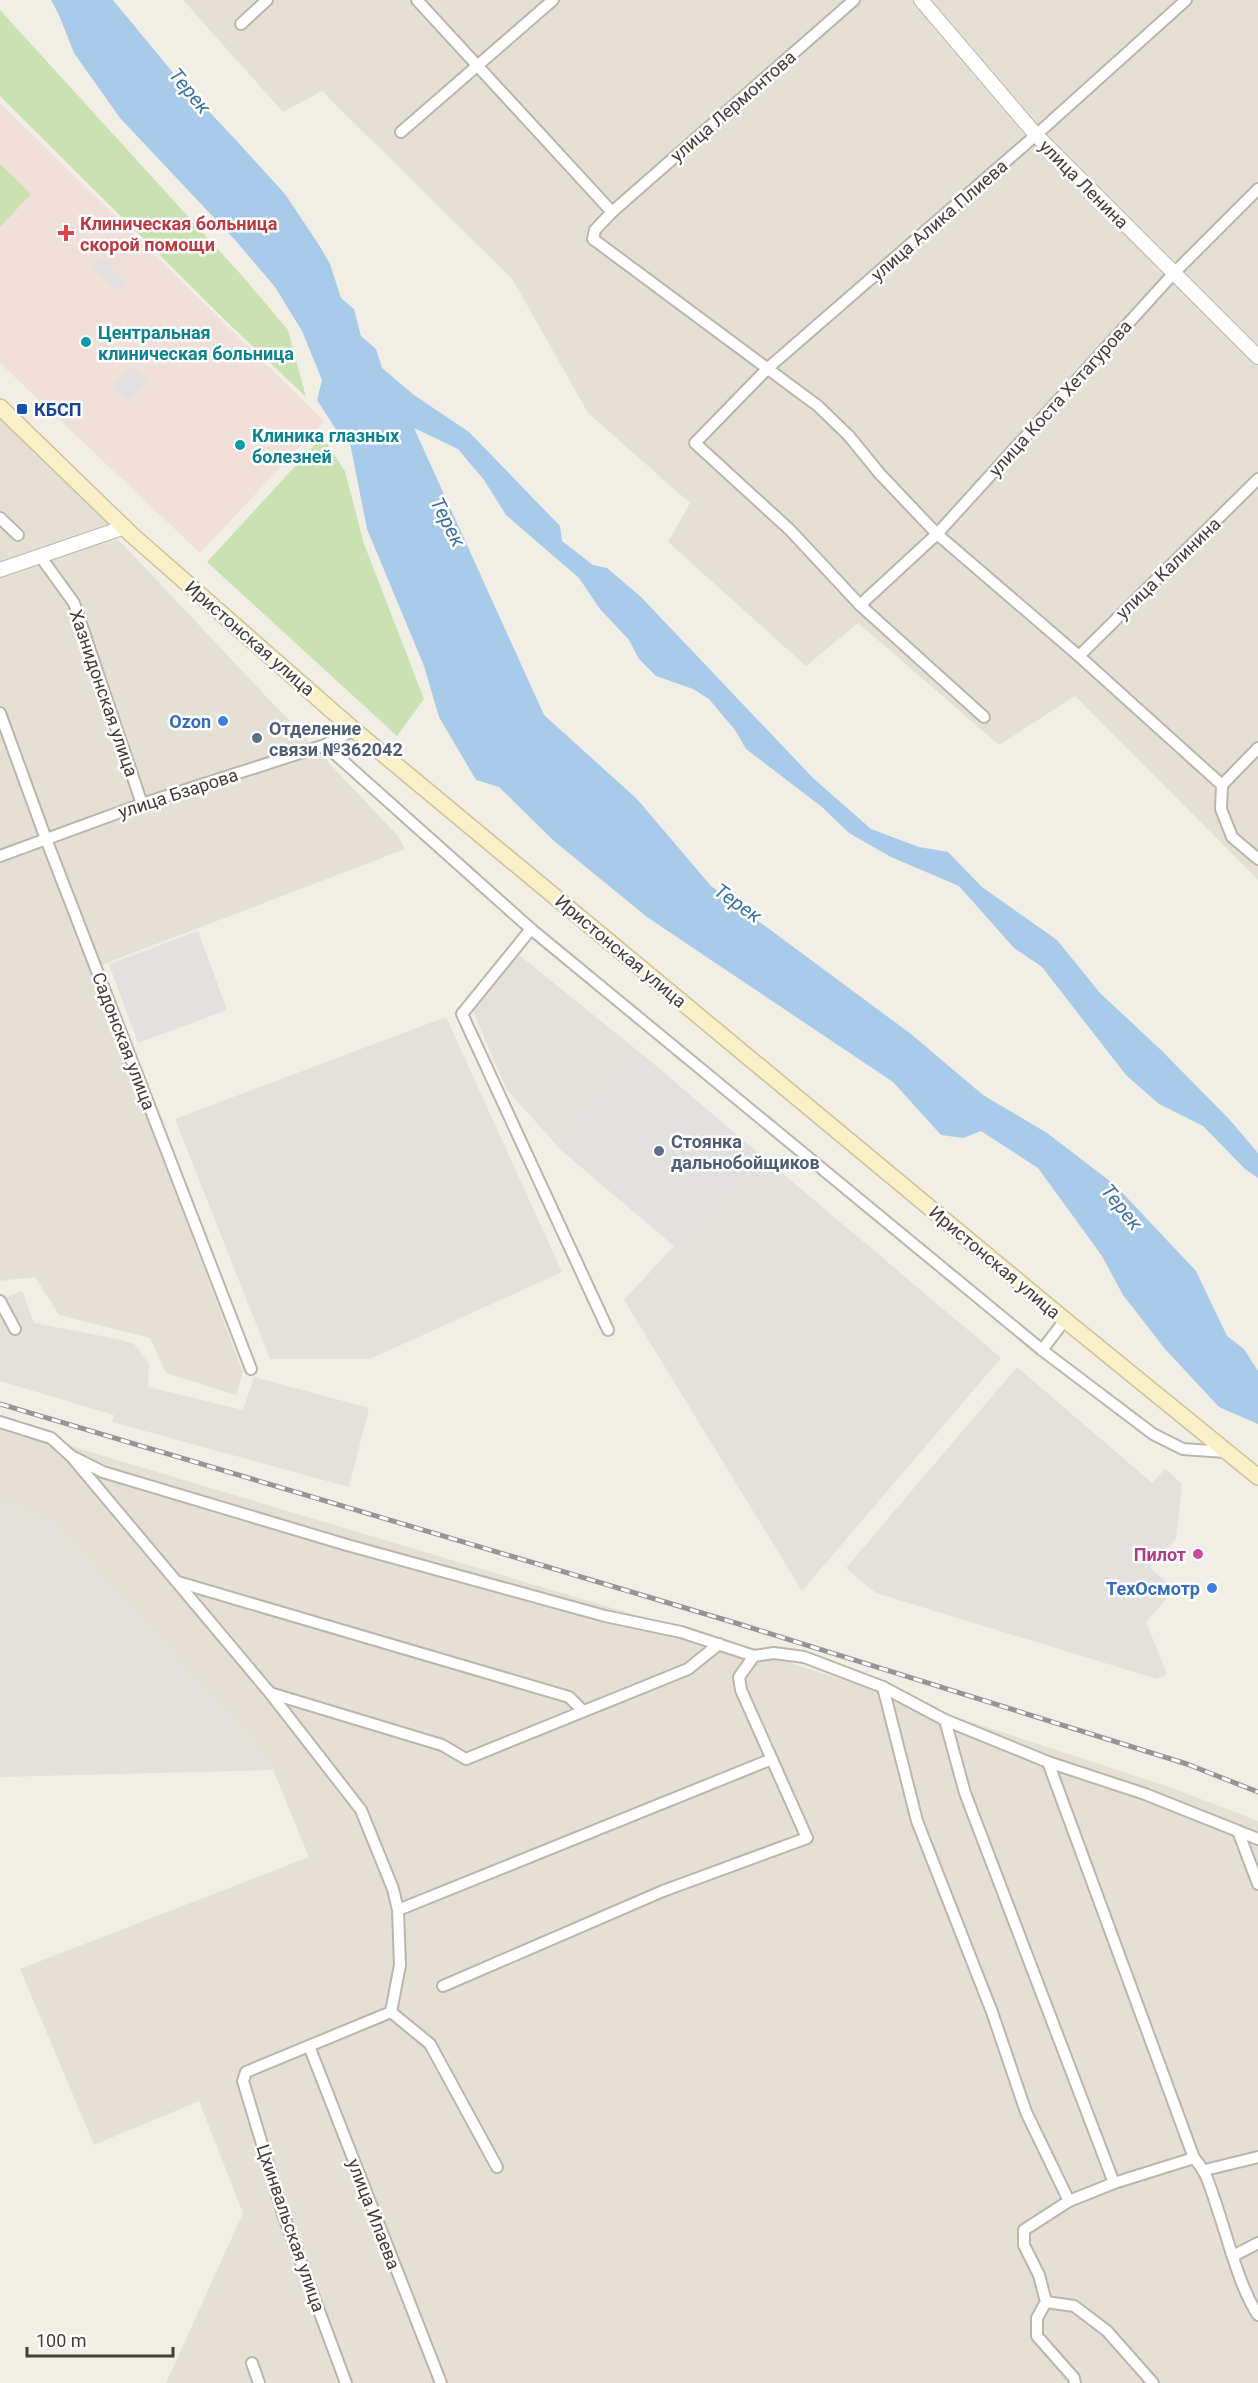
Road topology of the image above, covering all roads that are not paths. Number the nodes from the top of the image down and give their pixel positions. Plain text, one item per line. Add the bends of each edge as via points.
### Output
1 (267, 0) edge
2 (417, 0) edge
3 (553, 0) edge
4 (854, 0) edge
5 (921, 0) edge
6 (1186, 0) edge
7 (241, 24) dead end
8 (477, 67) junction
9 (401, 132) dead end
10 (1036, 135) junction
11 (1258, 189) edge
12 (612, 212) junction
13 (1173, 274) junction
14 (1258, 357) edge
15 (768, 368) junction
16 (0, 407) edge
17 (1258, 479) edge
18 (0, 518) edge
19 (125, 527) junction
20 (937, 534) junction
21 (18, 535) dead end
22 (40, 556) junction
23 (0, 570) edge
24 (860, 605) junction
25 (1078, 656) junction
26 (0, 713) edge
27 (984, 717) dead end
28 (354, 730) junction
29 (325, 746) junction
30 (1258, 748) edge
31 (1222, 785) junction
32 (142, 804) junction
33 (46, 839) junction
34 (0, 856) edge
35 (1258, 859) edge
36 (531, 929) junction
37 (0, 1301) edge
38 (1065, 1320) junction
39 (15, 1329) dead end
40 (608, 1330) dead end
41 (1042, 1350) junction
42 (251, 1369) dead end
43 (0, 1422) edge
44 (1225, 1452) junction
45 (71, 1456) junction
46 (1258, 1478) edge
47 (177, 1582) junction
48 (719, 1644) junction
49 (754, 1656) junction
50 (883, 1687) junction
51 (270, 1693) junction
52 (582, 1710) junction
53 (945, 1720) junction
54 (772, 1759) junction
55 (1048, 1762) junction
56 (1238, 1831) junction
57 (1258, 1839) edge
58 (1258, 1884) edge
59 (398, 1910) junction
60 (443, 1986) dead end
61 (391, 2012) junction
62 (309, 2046) junction
63 (1258, 2157) edge
64 (1194, 2158) junction
65 (497, 2167) dead end
66 (1205, 2170) junction
67 (1114, 2183) junction
68 (1069, 2201) junction
69 (1258, 2243) edge
70 (1233, 2256) junction
71 (1046, 2302) junction
72 (1258, 2315) edge
73 (252, 2364) dead end
74 (259, 2383) edge
75 (346, 2383) edge
76 (441, 2383) edge
77 (1075, 2383) edge
78 (1153, 2383) edge

1 - 7 street
2 - 8 street
3 - 8 street
4 - 12 street, улица Лермонтова
5 - 10 street, улица Ленина
6 - 10 street, улица Алика Плиева
8 - 9 street
8 - 12 street
10 - 13 street, улица Ленина
10 - 15 street, улица Алика Плиева
11 - 13 street, улица Коста Хетагурова
12 - 15 street, улица Лермонтова via 595,230 593,239
13 - 14 street, улица Ленина
13 - 20 street, улица Коста Хетагурова
15 - 20 street via 818,406 849,436
15 - 24 street, улица Алика Плиева via 695,443 790,530
16 - 19 main road, Иристонская улица
17 - 25 street, улица Калинина
18 - 21 street
19 - 22 street
19 - 28 main road, Иристонская улица
20 - 24 street, улица Коста Хетагурова
20 - 25 street
22 - 23 street
22 - 32 street, Хазнидонская улица via 74,603
24 - 27 street
25 - 31 street
26 - 33 street, Садонская улица
28 - 29 street, улица Бзарова
28 - 38 main road, Иристонская улица
29 - 32 street, улица Бзарова
29 - 36 street
30 - 31 street
31 - 35 street via 1221,809 1232,837
32 - 33 street, улица Бзарова
33 - 34 street, улица Бзарова
33 - 42 street, Садонская улица
36 - 40 street via 462,1014
36 - 41 street
37 - 39 street
38 - 41 street
38 - 44 main road, Иристонская улица
41 - 44 street via 1153,1434 1184,1449
43 - 45 street via 51,1438
44 - 46 main road, Иристонская улица
45 - 47 street
45 - 48 street via 103,1472 346,1545
47 - 51 street
47 - 52 street via 569,1697
48 - 49 street
48 - 52 street via 688,1669
49 - 50 street via 774,1653 804,1658
49 - 54 street via 739,1677 741,1690
50 - 53 street
50 - 68 street via 917,1821 992,2012 1026,2112
51 - 52 street via 442,1745 466,1759
51 - 59 street via 361,1810
53 - 55 street
53 - 67 street via 965,1793
54 - 59 street
54 - 60 street via 807,1838 663,1891
55 - 56 street via 1145,1794
55 - 64 street
56 - 57 street
56 - 58 street
59 - 61 street via 400,1965
61 - 62 street
61 - 65 street via 430,2044
62 - 75 street, Цхинвальская улица via 246,2072 243,2081 283,2214
62 - 76 street, улица Илаева
63 - 66 street
64 - 66 street
64 - 67 street
66 - 70 street
67 - 68 street
68 - 71 street via 1024,2230 1024,2245 1040,2274
69 - 70 street
70 - 72 street
71 - 77 street via 1037,2318 1037,2336
71 - 78 street via 1074,2306 1107,2331
73 - 74 street

